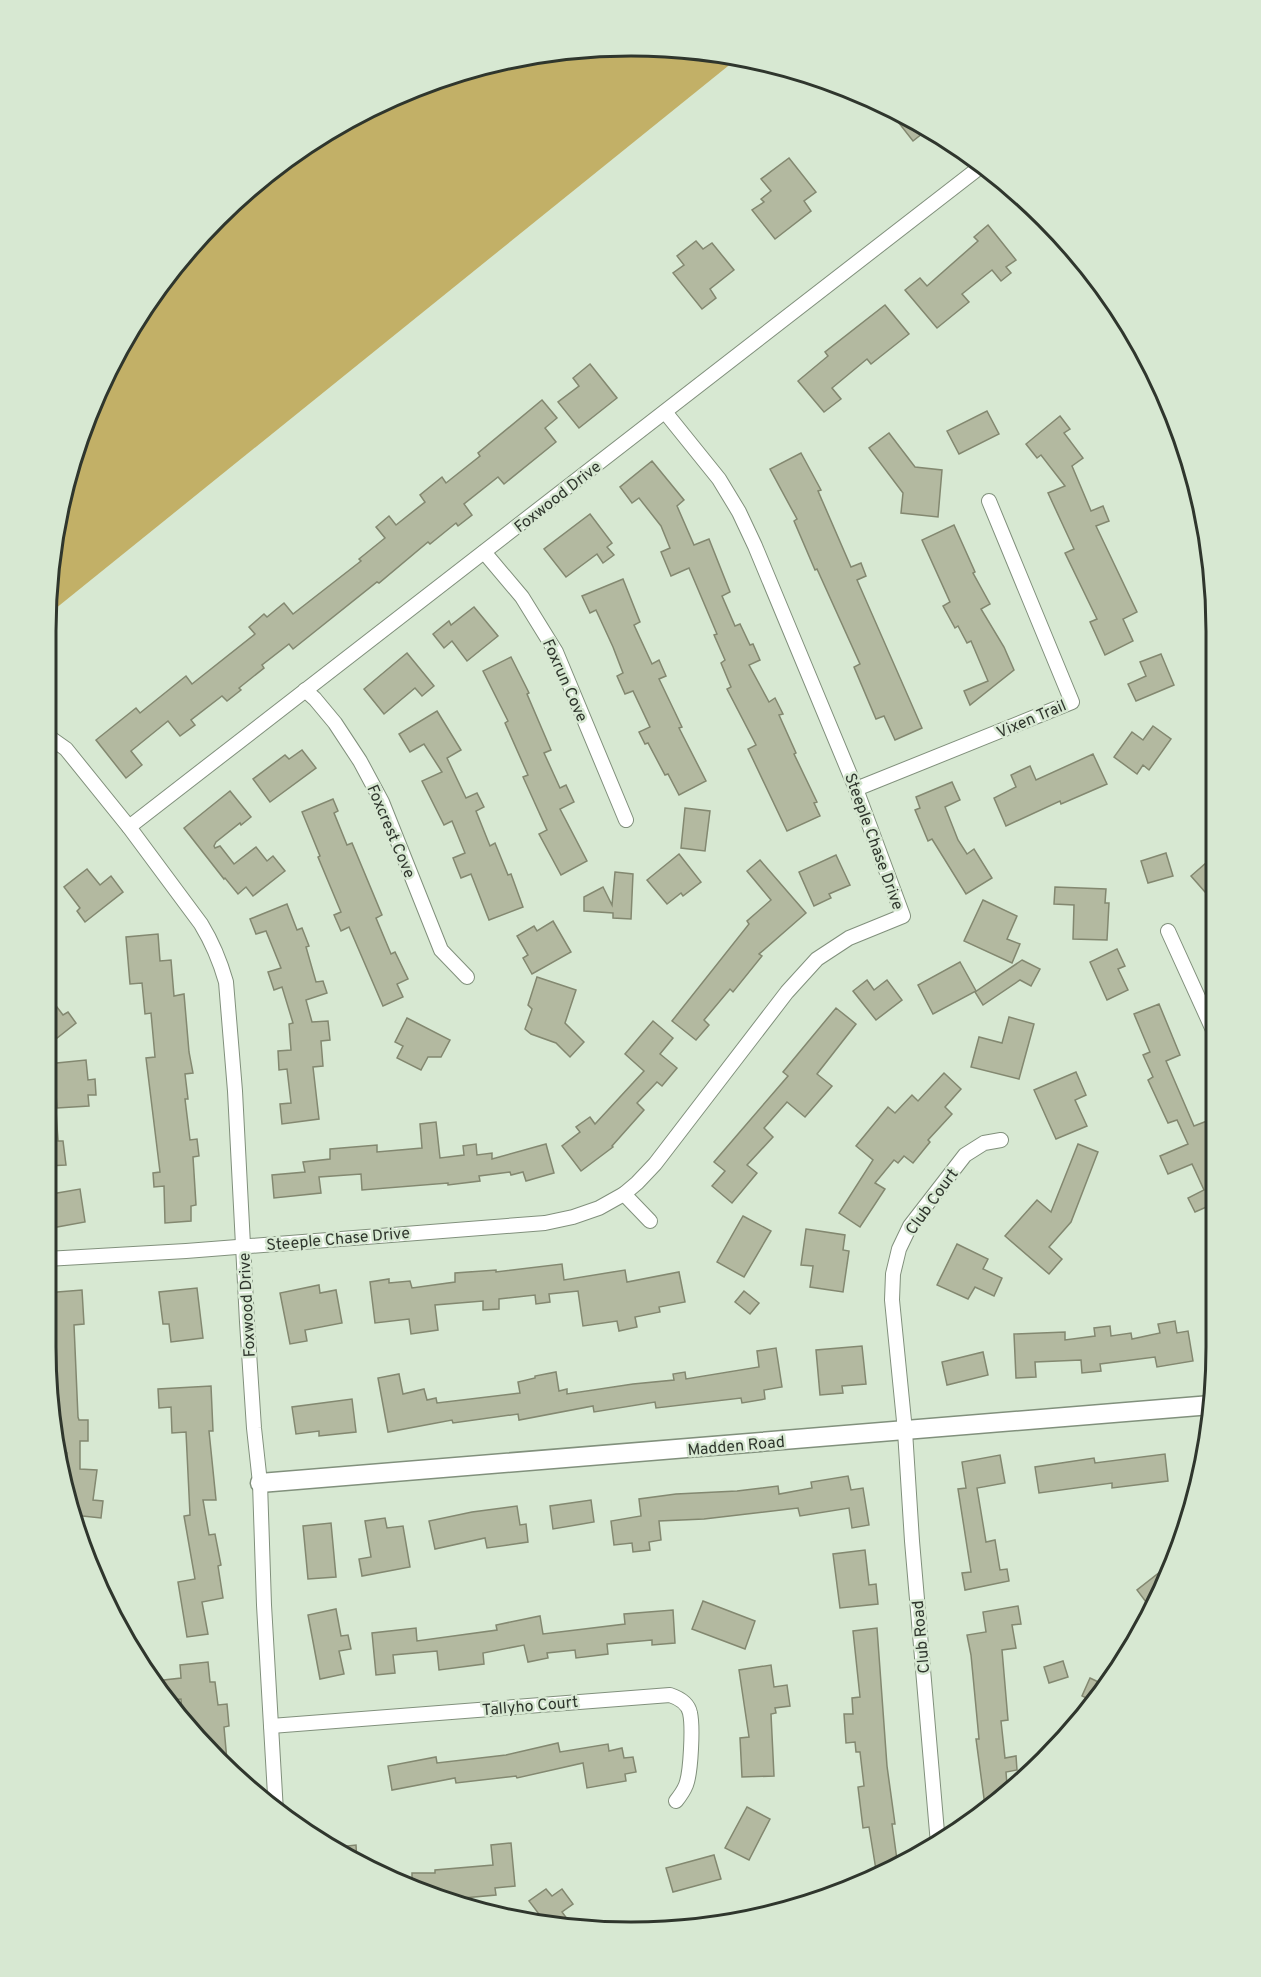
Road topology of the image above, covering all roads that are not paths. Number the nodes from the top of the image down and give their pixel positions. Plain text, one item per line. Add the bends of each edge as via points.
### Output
1 (976, 170) edge
2 (665, 412) junction
3 (989, 501) dead end
4 (484, 552) junction
5 (305, 690) junction
6 (56, 742) edge
7 (856, 789) junction
8 (626, 820) dead end
9 (129, 827) junction
10 (1168, 931) dead end
11 (467, 977) dead end
12 (1206, 1015) edge
13 (1001, 1140) dead end
14 (624, 1194) junction
15 (650, 1221) dead end
16 (243, 1246) junction
17 (56, 1258) edge
18 (1202, 1406) edge
19 (905, 1431) junction
20 (260, 1484) junction
21 (271, 1726) junction
22 (275, 1799) edge
23 (676, 1801) dead end
24 (937, 1833) edge

1 - 2 street, Foxwood Drive
2 - 4 street, Foxwood Drive
2 - 7 street, Steeple Chase Drive via 719,479 739,512
3 - 7 street, Vixen Trail via 1072,702
4 - 5 street, Foxwood Drive
4 - 8 street, Foxrun Cove via 522,597 556,652
5 - 9 street, Foxwood Drive
5 - 11 street, Foxcrest Cove via 360,761 382,802 441,950
6 - 9 street, Foxwood Drive
7 - 14 street, Steeple Chase Drive via 903,916 849,938 817,959 787,992 655,1164
9 - 16 street, Foxwood Drive via 201,924 221,964 235,1091
10 - 12 street
13 - 19 street, Club Court via 984,1143 965,1155 910,1226 899,1249 892,1300
14 - 15 street
14 - 16 street, Steeple Chase Drive via 573,1218 545,1222
16 - 17 street, Steeple Chase Drive
16 - 20 street, Foxwood Drive
18 - 19 street, Madden Road
19 - 20 street, Madden Road
19 - 24 street, Club Road
20 - 21 street, Foxwood Drive
21 - 22 street, Foxwood Drive
21 - 23 street, Tallyho Court via 670,1695 686,1704 690,1713 691,1769

